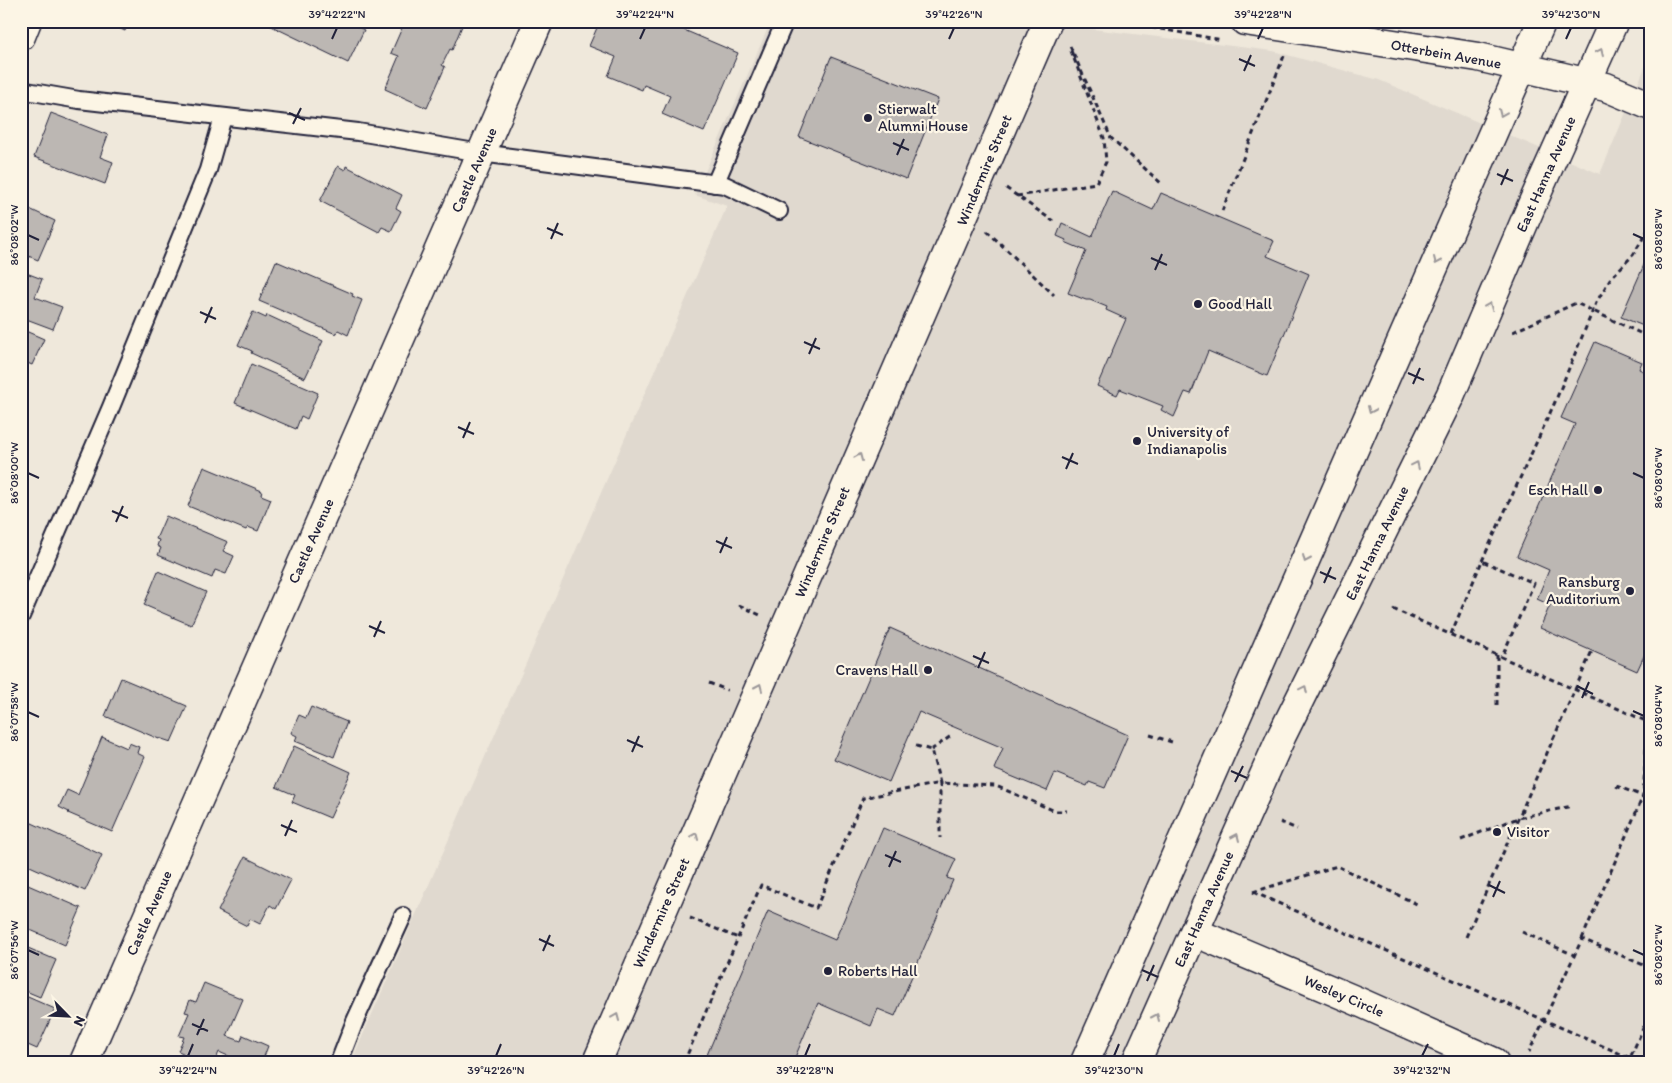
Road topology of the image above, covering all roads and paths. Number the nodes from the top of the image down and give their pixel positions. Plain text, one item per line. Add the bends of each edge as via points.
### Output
1 (28, 21) edge
2 (539, 21) edge
3 (785, 21) edge
4 (1116, 21) edge
5 (1542, 21) edge
6 (1614, 21) edge
7 (1237, 31) edge
8 (1060, 32) edge
9 (21, 36) edge
10 (1286, 51) dead end
11 (1522, 68) junction
12 (1586, 82) junction
13 (21, 90) edge
14 (1651, 106) edge
15 (223, 117) junction
16 (481, 153) junction
17 (715, 184) junction
18 (1162, 184) dead end
19 (1004, 186) dead end
20 (1017, 196) junction
21 (779, 211) dead end
22 (1222, 211) dead end
23 (1053, 221) dead end
24 (1651, 225) edge
25 (986, 230) dead end
26 (1054, 295) dead end
27 (1592, 311) junction
28 (1513, 332) dead end
29 (1651, 345) edge
30 (1482, 561) junction
31 (1394, 609) dead end
32 (21, 616) edge
33 (1450, 634) junction
34 (1592, 651) dead end
35 (1497, 654) junction
36 (1502, 657) junction
37 (1574, 689) junction
38 (1497, 708) dead end
39 (1651, 716) edge
40 (1648, 722) junction
41 (1150, 735) dead end
42 (951, 736) dead end
43 (1172, 742) dead end
44 (916, 746) dead end
45 (931, 750) junction
46 (940, 783) junction
47 (1616, 786) dead end
48 (1651, 792) edge
49 (1642, 796) junction
50 (1572, 806) dead end
51 (1067, 811) dead end
52 (1518, 818) junction
53 (1280, 822) dead end
54 (1297, 829) dead end
55 (940, 838) dead end
56 (1461, 840) dead end
57 (1419, 905) dead end
58 (664, 907) junction
59 (404, 916) dead end
60 (1194, 932) junction
61 (1522, 932) dead end
62 (1466, 937) dead end
63 (738, 938) junction
64 (1582, 939) junction
65 (1574, 956) junction
66 (1651, 968) edge
67 (1651, 1010) edge
68 (1544, 1020) junction
69 (1528, 1052) dead end
70 (1629, 1060) edge
71 (84, 1062) edge
72 (339, 1062) edge
73 (597, 1062) edge
74 (684, 1062) edge
75 (1085, 1062) edge
76 (1136, 1062) edge
77 (1494, 1062) edge
78 (1636, 1062) edge

1 - 9 street
2 - 16 street, Castle Avenue
3 - 17 lane
4 - 7 path
5 - 11 street
12 -> 6 street, East Hanna Avenue
7 - 11 street, Otterbein Avenue via 1478,57
8 - 18 path via 1111,138
8 - 20 path via 1104,138 1106,162 1096,183
58 -> 8 street, Windermire Street via 936,279
10 - 22 path
11 - 12 street, Otterbein Avenue
11 -> 75 street
12 - 14 street, Otterbein Avenue
60 -> 12 street, East Hanna Avenue via 1282,735 1450,396
13 - 15 lane
15 - 16 lane via 358,132
15 - 32 lane via 208,170
16 - 17 lane
16 - 71 street, Castle Avenue
17 - 21 lane via 725,185
19 - 20 path
20 - 23 path
24 - 27 path via 1633,255 1610,279
25 - 26 path
27 - 28 path via 1576,303
27 - 29 path via 1640,333
27 - 30 path via 1555,402
30 - 33 path
30 - 36 path via 1534,583
31 - 33 path
33 - 35 path
34 - 37 path
35 - 36 path
35 - 38 path
36 - 37 path
37 - 40 path
37 - 52 path
39 - 40 path
40 - 49 path
41 - 43 path
42 - 45 path
44 - 45 path
45 - 46 path
46 - 51 path via 996,786 1055,811
46 - 55 path
46 - 63 path via 863,798 816,908 761,885
47 - 49 path
48 - 49 path
49 - 64 path
50 - 52 path
52 - 56 path
52 - 62 path
53 - 54 path
57 - 68 path via 1337,866 1252,892
58 - 63 path
73 -> 58 street, Windermire Street
59 - 72 lane
76 -> 60 street, East Hanna Avenue
60 - 77 street, Wesley Circle
61 - 65 path
63 - 74 path
64 - 65 path
64 - 66 path
65 - 68 path
67 - 70 path
68 - 69 path
68 - 70 path
70 - 78 path

